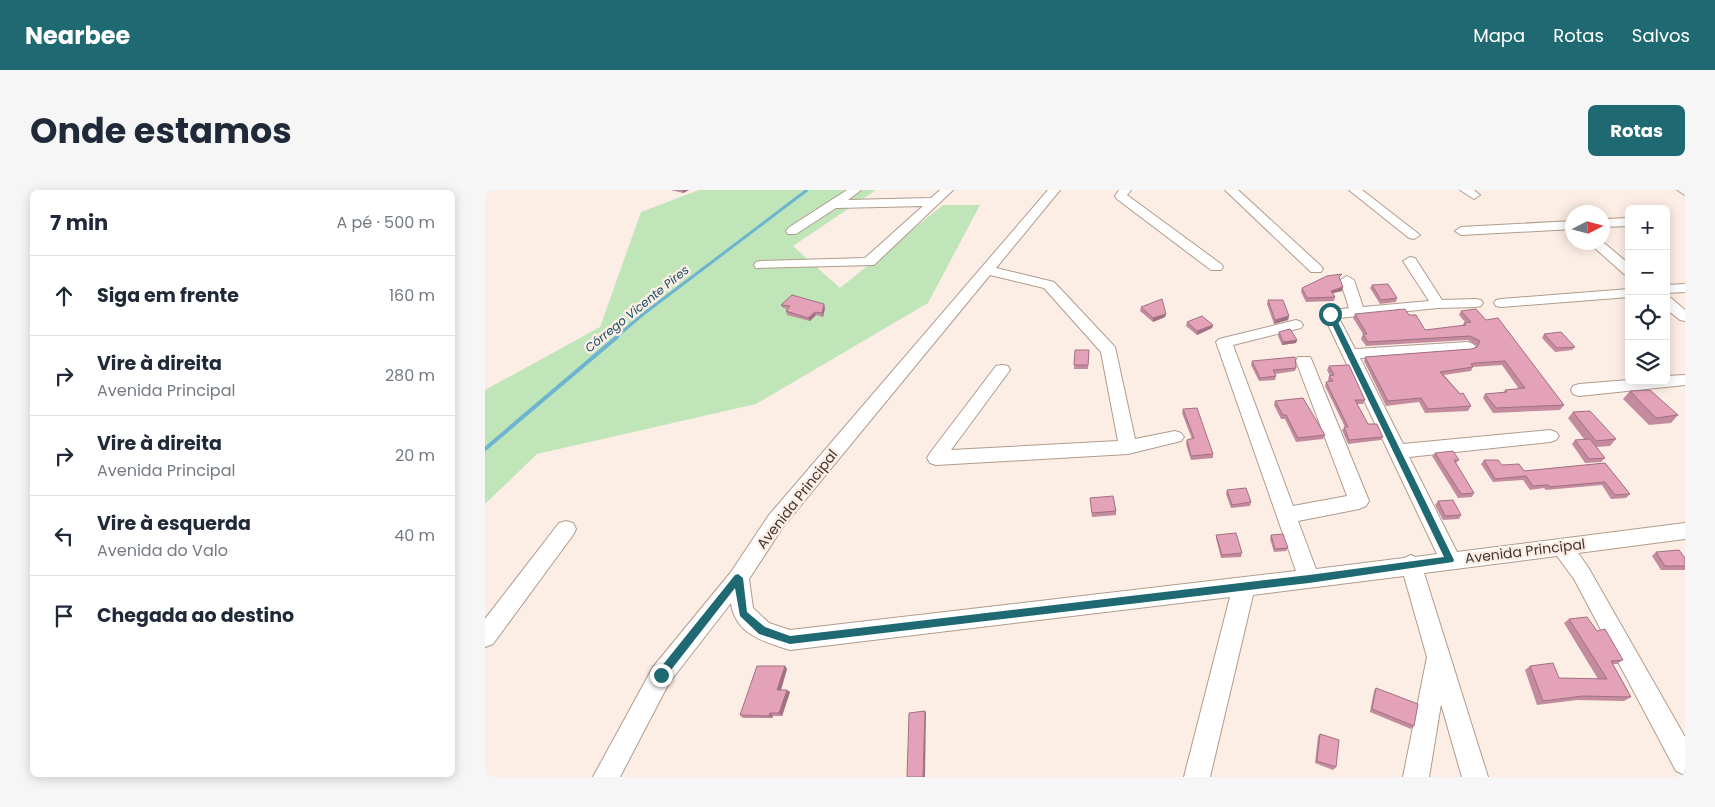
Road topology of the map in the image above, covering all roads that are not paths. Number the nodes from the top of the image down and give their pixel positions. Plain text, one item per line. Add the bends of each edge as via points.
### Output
1 (855, 190) edge
2 (947, 190) edge
3 (1054, 190) edge
4 (1125, 190) edge
5 (1231, 190) edge
6 (1355, 190) edge
7 (934, 202) junction
8 (833, 204) junction
9 (1625, 222) edge
10 (1610, 223) edge
11 (1565, 225) edge
12 (1461, 231) dead end
13 (792, 232) dead end
14 (1414, 235) dead end
15 (1604, 250) edge
16 (1410, 261) dead end
17 (761, 265) dead end
18 (1216, 267) dead end
19 (1625, 268) edge
20 (1316, 269) dead end
21 (986, 270) junction
22 (1347, 280) dead end
23 (1685, 288) edge
24 (1670, 289) edge
25 (1625, 292) edge
26 (1476, 303) dead end
27 (1501, 303) dead end
28 (1438, 304) junction
29 (1670, 304) edge
30 (1357, 310) junction
31 (1685, 317) edge
32 (1296, 325) dead end
33 (1468, 347) edge
34 (1350, 354) junction
35 (1304, 361) dead end
36 (1002, 370) dead end
37 (1685, 380) edge
38 (1579, 390) dead end
39 (1550, 436) dead end
40 (1175, 437) dead end
41 (1127, 447) junction
42 (1398, 452) junction
43 (1287, 515) junction
44 (566, 529) dead end
45 (1685, 531) edge
46 (1562, 546) junction
47 (1450, 560) junction
48 (1411, 564) junction
49 (738, 578) junction
50 (1309, 579) junction
51 (1244, 586) junction
52 (485, 637) edge
53 (1438, 658) junction
54 (1685, 762) edge
55 (606, 777) edge
56 (1197, 777) edge
57 (1416, 777) edge
58 (1475, 777) edge

1 - 8 street
2 - 7 street
3 - 21 street, Avenida Principal
4 - 18 street via 1121,196
5 - 20 street
6 - 14 street
7 - 8 street
7 - 17 street via 869,262
8 - 13 street
9 - 10 street
11 - 12 street
15 - 19 street
16 - 28 street
21 - 41 street via 1049,285 1109,351
21 - 49 street, Avenida Principal via 776,521
22 - 30 street
23 - 24 street
25 - 27 street
26 - 28 street
28 - 30 street
29 - 31 street
30 - 34 street via 1330,314
32 - 43 street via 1224,342
33 - 34 street
34 - 42 street
35 - 43 street via 1359,501
36 - 41 street via 936,458
37 - 38 street
39 - 42 street
40 - 41 street
42 - 47 street
43 - 50 street
44 - 52 street
45 - 46 street, Avenida Principal
46 - 47 street, Avenida Principal
46 - 54 street via 1581,573
47 - 48 street, Avenida Principal
48 - 50 street, Avenida Principal
48 - 53 street
49 - 51 street, Avenida Principal via 743,614 762,631 790,640
49 - 55 street via 661,675
50 - 51 street, Avenida Principal
51 - 56 street
53 - 57 street
53 - 58 street

